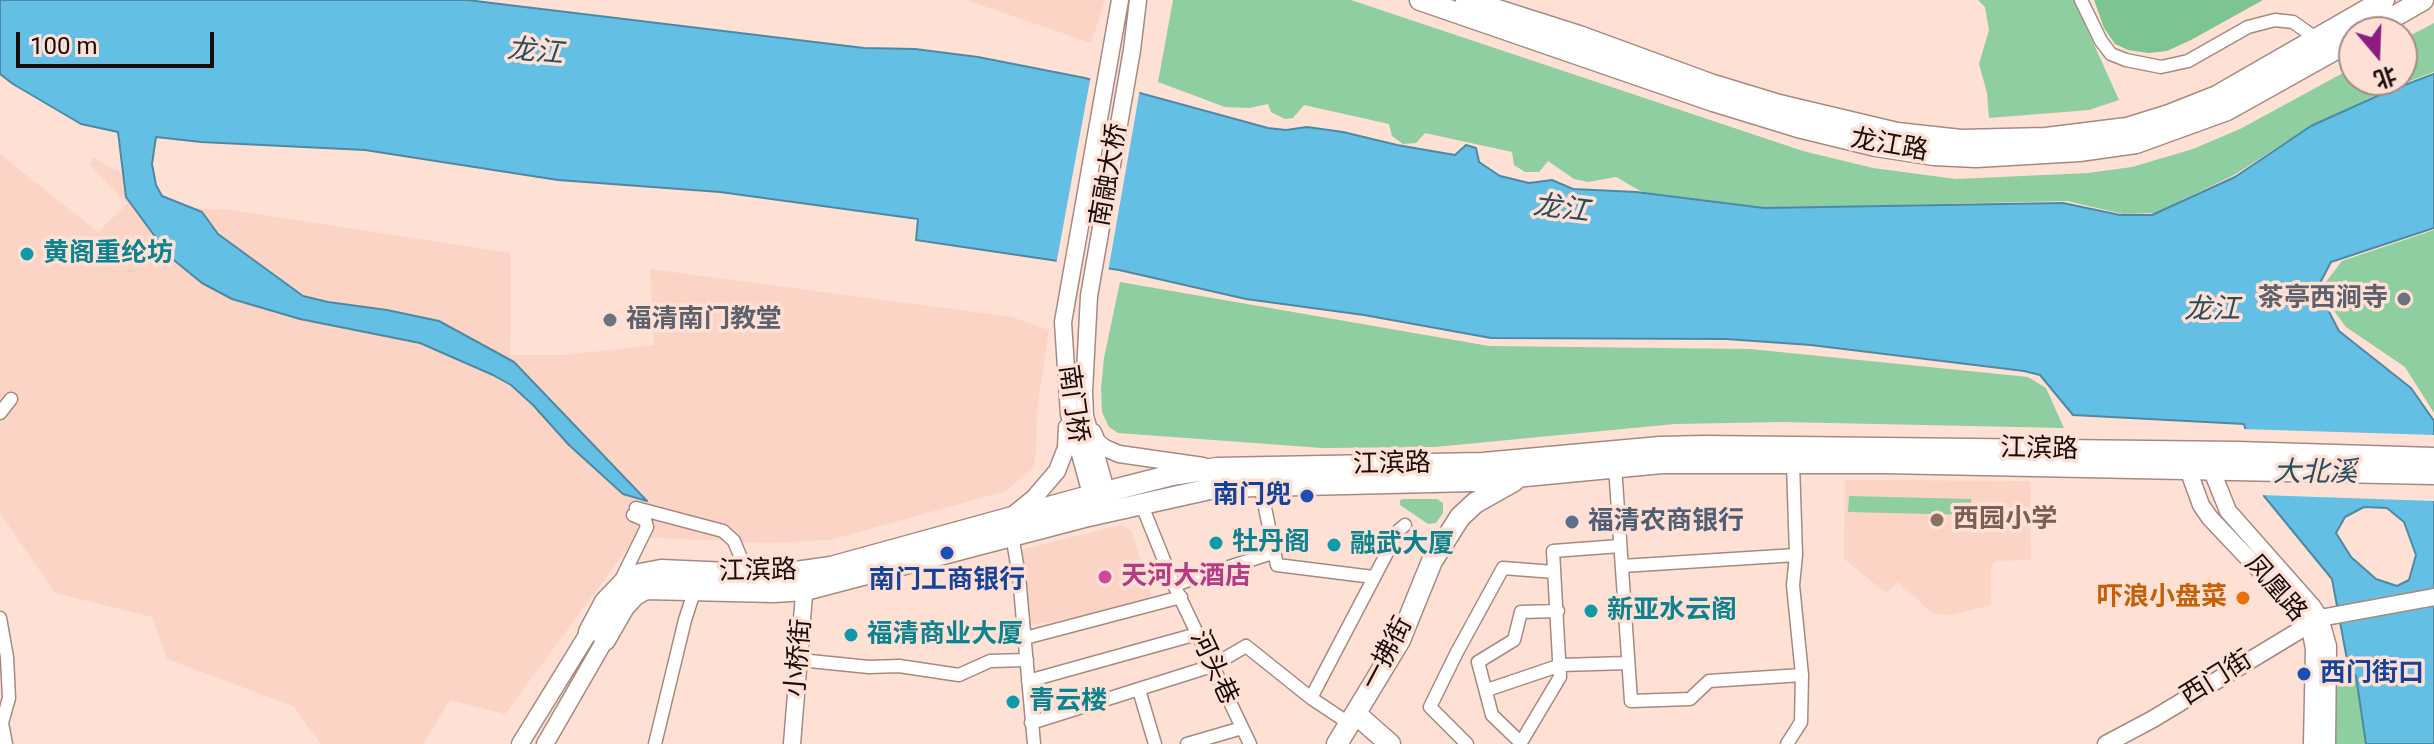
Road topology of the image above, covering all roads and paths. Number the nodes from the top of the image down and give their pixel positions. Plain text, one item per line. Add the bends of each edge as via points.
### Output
1 (1120, 0) edge
2 (1138, 0) edge
3 (1420, 0) edge
4 (1466, 0) edge
5 (2081, 0) edge
6 (2384, 0) edge
7 (2423, 0) edge
8 (2395, 16) edge
9 (2317, 39) junction
10 (2338, 48) edge
11 (1068, 292) joint
12 (1089, 296) joint
13 (11, 399) dead end
14 (0, 413) edge
15 (1077, 415) junction
16 (2434, 458) edge
17 (2185, 460) junction
18 (2208, 461) junction
19 (2237, 461) junction
20 (1793, 463) junction
21 (1615, 466) junction
22 (1217, 468) junction
23 (2434, 474) edge
24 (1521, 477) junction
25 (1260, 484) junction
26 (1102, 503) junction
27 (1141, 503) junction
28 (1405, 525) dead end
29 (1010, 527) junction
30 (1620, 546) junction
31 (1272, 553) junction
32 (1796, 555) junction
33 (1622, 566) junction
34 (1554, 572) junction
35 (761, 575) junction
36 (1373, 577) junction
37 (805, 581) junction
38 (695, 589) junction
39 (1178, 591) junction
40 (613, 594) junction
41 (2434, 597) edge
42 (1558, 611) junction
43 (0, 618) edge
44 (2318, 619) junction
45 (1197, 634) junction
46 (597, 636) junction
47 (1025, 638) junction
48 (800, 660) junction
49 (1027, 660) junction
50 (1627, 663) junction
51 (1561, 665) junction
52 (1212, 666) junction
53 (1802, 675) junction
54 (1028, 681) junction
55 (1139, 690) junction
56 (1487, 690) junction
57 (1311, 698) junction
58 (1353, 719) junction
59 (1031, 723) junction
60 (1242, 728) junction
61 (1520, 743) edge
62 (6, 744) edge
63 (520, 744) edge
64 (545, 744) edge
65 (655, 744) edge
66 (792, 744) edge
67 (1034, 744) edge
68 (1155, 744) edge
69 (1187, 744) edge
70 (1250, 744) edge
71 (1337, 744) edge
72 (1374, 744) edge
73 (1390, 744) edge
74 (1467, 744) edge
75 (1787, 744) edge
76 (2106, 744) edge
77 (2312, 744) edge
78 (2327, 744) edge

1 - 11 street, 南融大桥
2 - 12 street, 南融大桥
3 - 10 main road, 龙江路 via 1798,127 1934,155 2079,151 2136,143 2227,110
4 - 9 main road, 龙江路 via 1779,105 1897,133 1961,140 2046,138 2127,128 2217,96
5 - 9 street via 2111,54 2161,67 2188,61 2248,27 2275,20 2293,22
6 - 9 main road, 龙江路
7 - 8 main road
11 - 15 street, 南门桥 via 1063,322
12 - 15 street, 南门桥 via 1084,391
13 - 14 street
15 - 22 street via 1097,442 1119,454
15 - 26 street, 南门桥
15 - 29 street via 1057,471
16 - 19 main road
17 - 18 main road, 江滨路
17 - 20 main road, 江滨路
17 - 22 main road, 江滨路 via 1705,446 1483,463
17 - 44 street, 凤凰路 via 2210,518 2299,612
18 - 19 main road, 江滨路
18 - 44 street, 凤凰路 via 2228,511
19 - 23 main road
20 - 21 main road, 江滨路
20 - 32 street
21 - 24 main road, 江滨路
21 - 30 street
22 - 26 main road, 江滨路 via 1172,475
24 - 25 main road, 江滨路
24 - 58 main road, 一拂街 via 1460,517 1432,561 1400,640
25 - 27 main road, 江滨路
25 - 31 street
26 - 27 main road, 江滨路
26 - 29 main road, 江滨路
27 - 39 street, 河头巷
28 - 36 street
29 - 37 main road, 江滨路
29 - 47 street
30 - 33 street
30 - 34 street via 1553,551
31 - 36 street via 1277,565
31 - 39 street
32 - 33 street
32 - 53 street via 1793,585
33 - 50 street
34 - 42 street
34 - 74 street via 1503,568 1457,652 1430,707
35 - 37 main road, 江滨路
35 - 40 main road, 江滨路 via 661,570 626,580
35 - 40 street via 743,563 734,541 723,531 635,512 647,527
36 - 57 street
37 - 38 main road, 江滨路 via 774,592
37 - 48 street, 小桥街
38 - 46 main road, 江滨路 via 646,589
38 - 65 street
39 - 45 street, 河头巷
39 - 47 street
40 - 46 main road, 江滨路
41 - 44 street
42 - 51 street
42 - 56 street via 1521,612 1514,640 1478,662
43 - 62 street via 9,698 2,723
44 - 76 street, 西门街
44 - 77 street, 凤凰路
44 - 78 street, 凤凰路 via 2328,646
45 - 52 street, 河头巷
45 - 54 street
46 - 63 street
46 - 64 street
47 - 49 street
48 - 49 street via 959,675 990,661
48 - 66 street, 小桥街
49 - 54 street
50 - 51 street
50 - 53 street via 1631,701 1690,699 1709,681
51 - 56 street
51 - 61 street via 1560,677
52 - 55 street
52 - 57 street via 1246,646
52 - 60 street, 河头巷
53 - 75 street via 1801,722
54 - 59 street
55 - 59 street
55 - 68 street
56 - 61 street via 1492,715
57 - 58 street
58 - 71 main road, 一拂街
58 - 72 main road
58 - 73 main road
59 - 67 street
60 - 69 street
60 - 70 street, 河头巷

